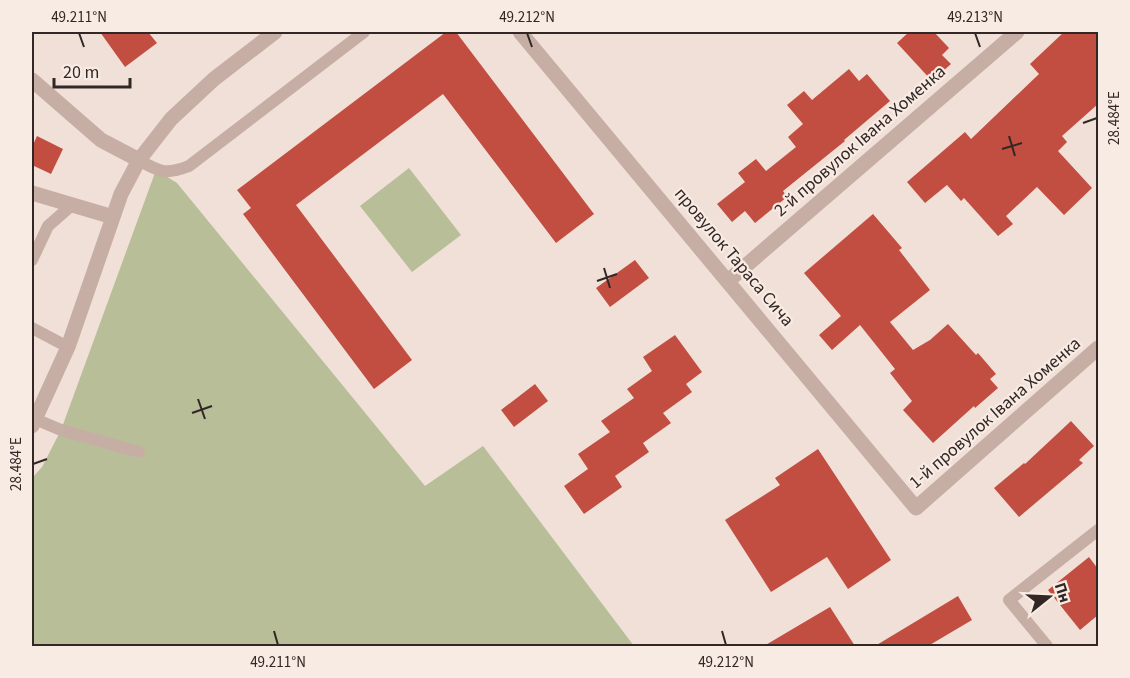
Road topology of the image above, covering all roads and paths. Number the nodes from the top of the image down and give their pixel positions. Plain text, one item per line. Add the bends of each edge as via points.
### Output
1 (275, 32) edge
2 (364, 32) edge
3 (520, 32) edge
4 (1017, 32) edge
5 (32, 80) edge
6 (139, 160) junction
7 (32, 193) edge
8 (72, 205) junction
9 (113, 217) junction
10 (32, 260) edge
11 (728, 281) junction
12 (32, 328) edge
13 (68, 347) junction
14 (1098, 348) edge
15 (33, 423) edge
16 (139, 452) dead end
17 (916, 508) joint
18 (1098, 530) edge
19 (1047, 646) edge

1 - 6 street via 214,79 171,119
2 - 6 lane via 189,166 175,172 156,170
3 - 11 street, провулок Тараса Сича
4 - 11 street, 2-й провулок Івана Хоменка
5 - 6 street via 101,140
6 - 9 street
7 - 8 street
8 - 9 street
8 - 10 lane via 48,226
9 - 13 street
11 - 17 street, провулок Тараса Сича
12 - 13 lane
13 - 15 street
14 - 17 street, 1-й провулок Івана Хоменка
15 - 16 lane
18 - 19 lane via 1010,600

